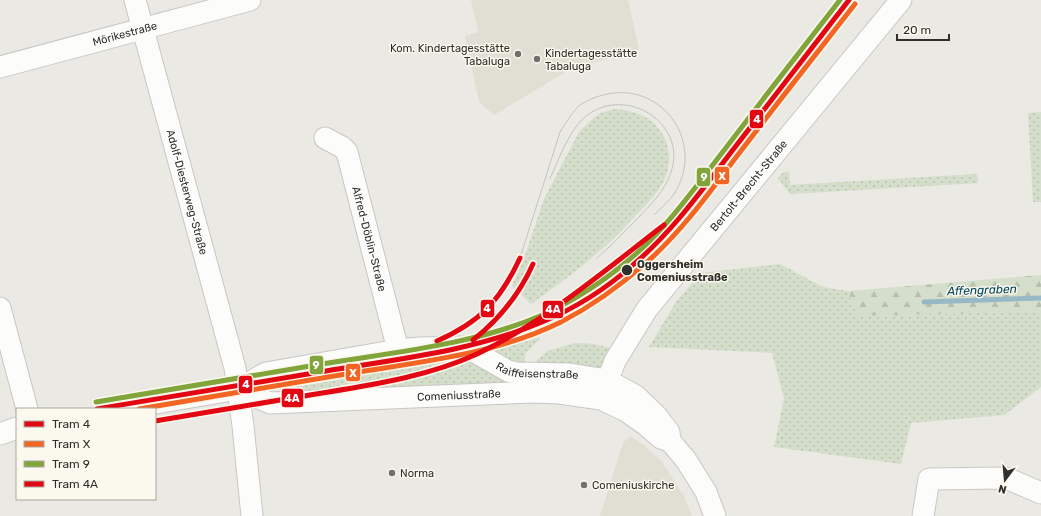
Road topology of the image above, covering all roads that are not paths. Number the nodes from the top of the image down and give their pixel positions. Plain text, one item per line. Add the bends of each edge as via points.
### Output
1 (135, 0) edge
2 (250, 0) edge
3 (901, 0) edge
4 (143, 29) junction
5 (0, 67) edge
6 (325, 138) dead end
7 (0, 308) edge
8 (398, 350) junction
9 (238, 389) junction
10 (604, 389) junction
11 (27, 408) edge
12 (127, 408) edge
13 (1041, 493) edge
14 (252, 516) edge
15 (715, 516) edge
16 (923, 516) edge

1 - 4 street, Adolf-Diesterweg-Straße
2 - 4 street, Mörikestraße
3 - 10 street, Bertolt-Brecht-Straße via 647,309 615,360
4 - 5 street, Mörikestraße
4 - 9 street, Adolf-Diesterweg-Straße via 235,368
6 - 8 street, Alfred-Döblin-Straße via 347,152
7 - 11 street
8 - 9 street, Raiffeisenstraße via 266,373
8 - 10 street, Raiffeisenstraße via 461,347 508,371 570,374
9 - 10 street, Comeniusstraße via 270,403 559,393
9 - 12 street, Raiffeisenstraße
9 - 14 street, Adolf-Diesterweg-Straße
10 - 15 street, Comeniusstraße via 636,396 656,414 669,432 670,441 686,460 706,492
13 - 16 street via 1006,478 929,479

